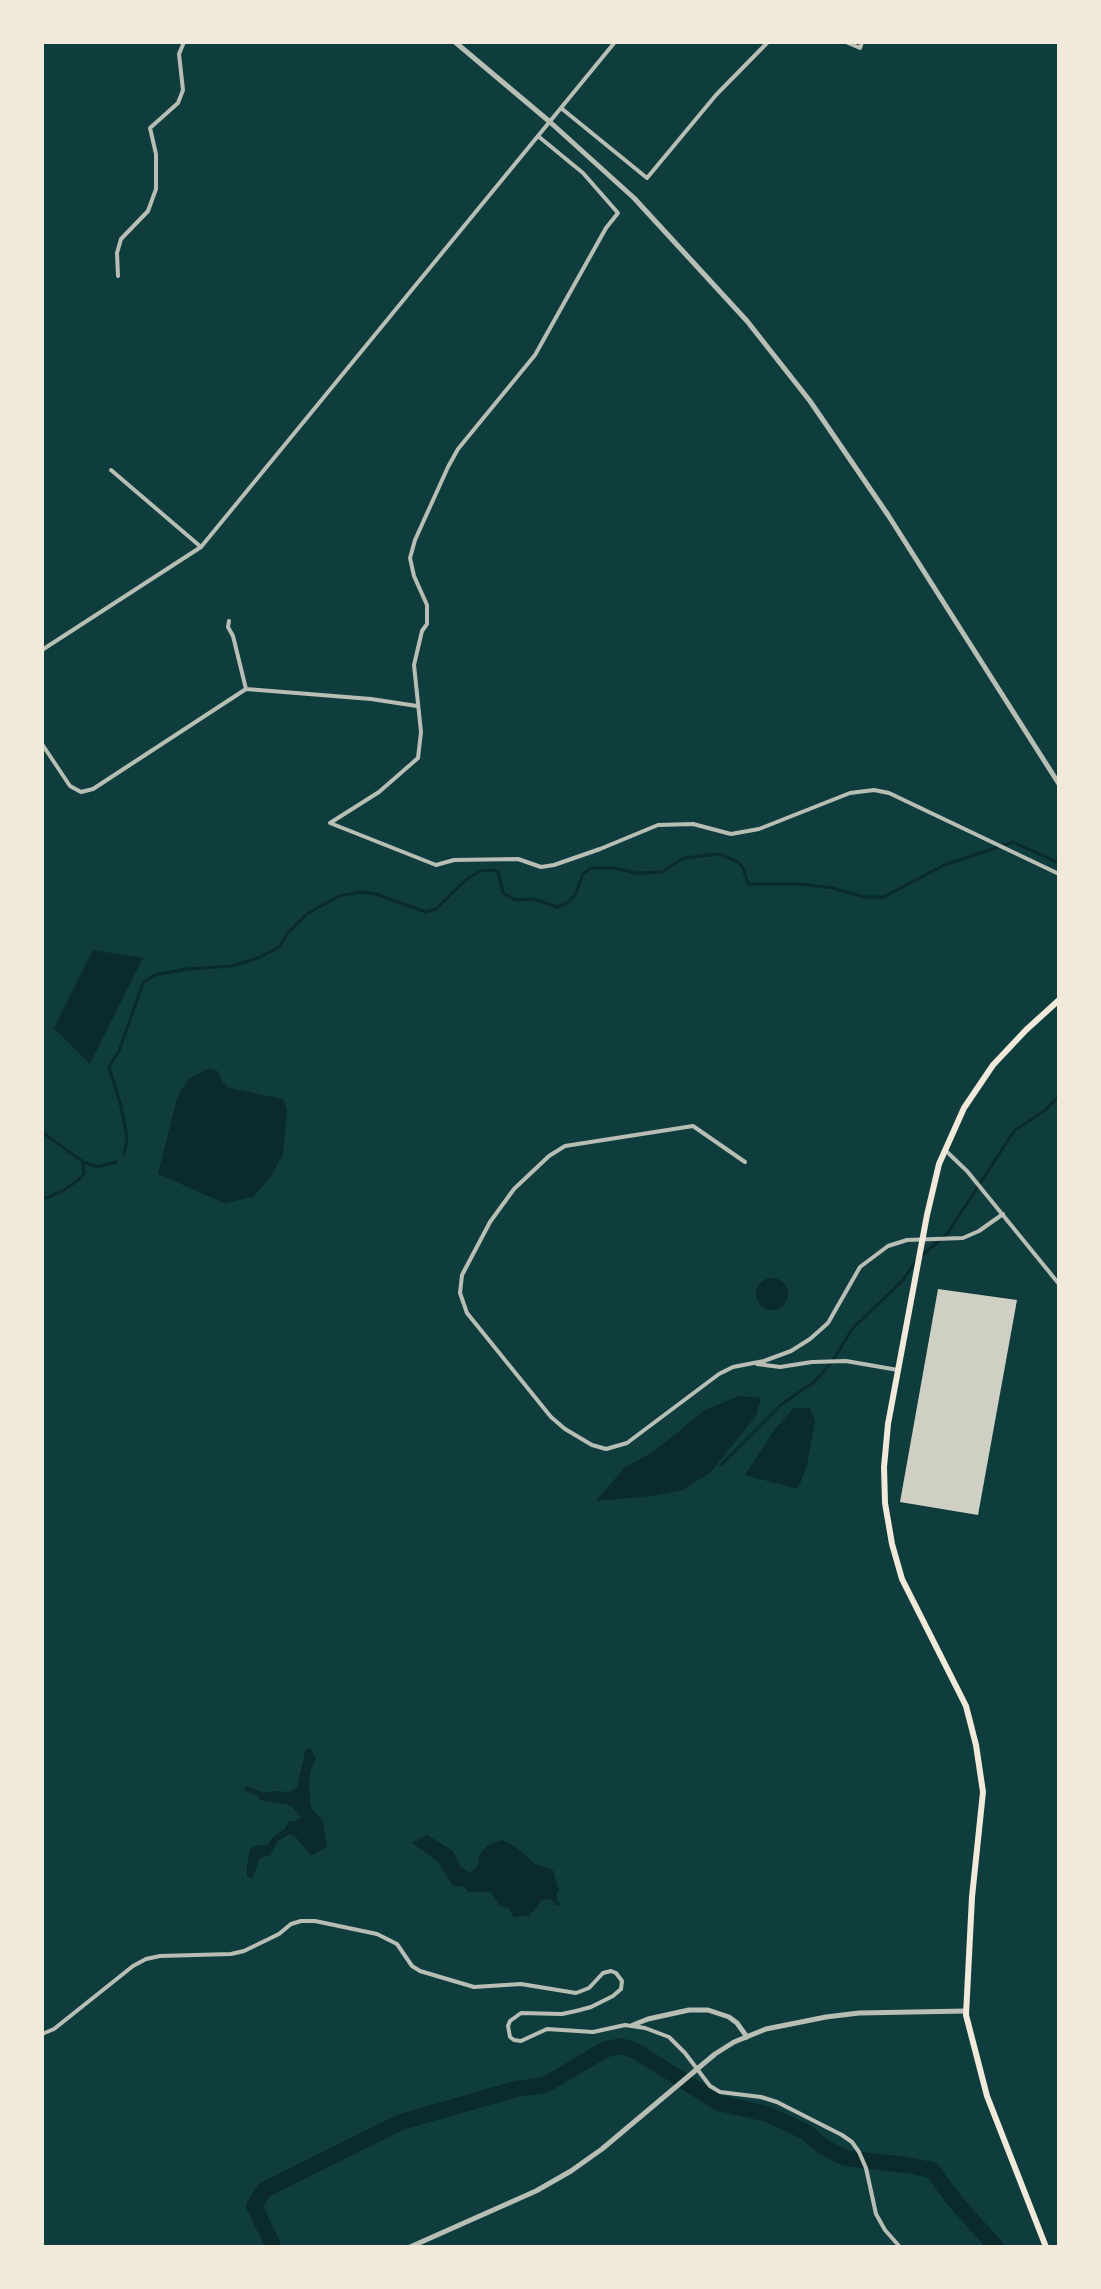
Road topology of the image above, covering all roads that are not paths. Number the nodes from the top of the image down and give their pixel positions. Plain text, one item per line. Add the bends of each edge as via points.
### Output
1 (184, 42) edge
2 (455, 42) edge
3 (615, 42) edge
4 (768, 42) edge
5 (846, 42) edge
6 (862, 42) edge
7 (561, 108) junction
8 (550, 122) junction
9 (538, 136) junction
10 (118, 276) dead end
11 (111, 470) dead end
12 (201, 547) junction
13 (229, 621) dead end
14 (42, 650) edge
15 (246, 689) junction
16 (417, 706) junction
17 (42, 744) edge
18 (1059, 784) edge
19 (1059, 874) edge
20 (1059, 1000) edge
21 (945, 1150) junction
22 (745, 1162) dead end
23 (1003, 1214) junction
24 (1059, 1284) edge
25 (750, 1363) junction
26 (899, 1370) junction
27 (966, 2011) junction
28 (633, 2025) junction
29 (42, 2034) edge
30 (747, 2037) junction
31 (410, 2247) edge
32 (900, 2247) edge
33 (1046, 2247) edge

1 - 10 street via 179,101 150,128 156,189 148,211 121,239
2 - 8 street
3 - 7 street
4 - 7 street via 647,178
5 - 6 street via 860,48
7 - 8 street
8 - 9 street
8 - 18 street via 634,198 707,275 810,401
9 - 12 street
9 - 16 street via 583,173 618,213 535,355 458,449 415,540 410,558 427,605 427,624 414,665
11 - 12 street
12 - 14 street
13 - 15 street
15 - 16 street
15 - 17 street via 93,789 81,792 70,786
16 - 19 street via 418,758 379,792 330,823 436,865 487,859 554,865 658,825 693,824 731,834 759,829 850,793 874,790
20 - 21 main road via 993,1065 964,1108
21 - 23 street
21 - 26 main road via 927,1215
22 - 25 street via 693,1126 565,1146 514,1189 490,1222 462,1275 460,1293 467,1313 551,1417 606,1449 627,1443 719,1374
23 - 24 street
23 - 25 street via 963,1238 888,1246 860,1267 828,1323 810,1339 791,1351
25 - 26 street via 780,1367 846,1361
26 - 27 main road via 884,1467 892,1544 902,1579 966,1706 983,1792
27 - 30 street via 837,2015
27 - 33 main road via 987,2096
28 - 29 street via 593,2032 547,2029 514,2040 508,2026 515,2016 591,2007 621,1989 620,1977 603,1973 576,1993 521,1984 474,1987 420,1971 390,1939 315,1921 291,1924 254,1948 231,1954 146,1959
28 - 30 street via 708,2010 729,2017
28 - 32 street via 669,2037 720,2092 777,2102 852,2142 866,2168 876,2214
30 - 31 street via 715,2054 571,2171

